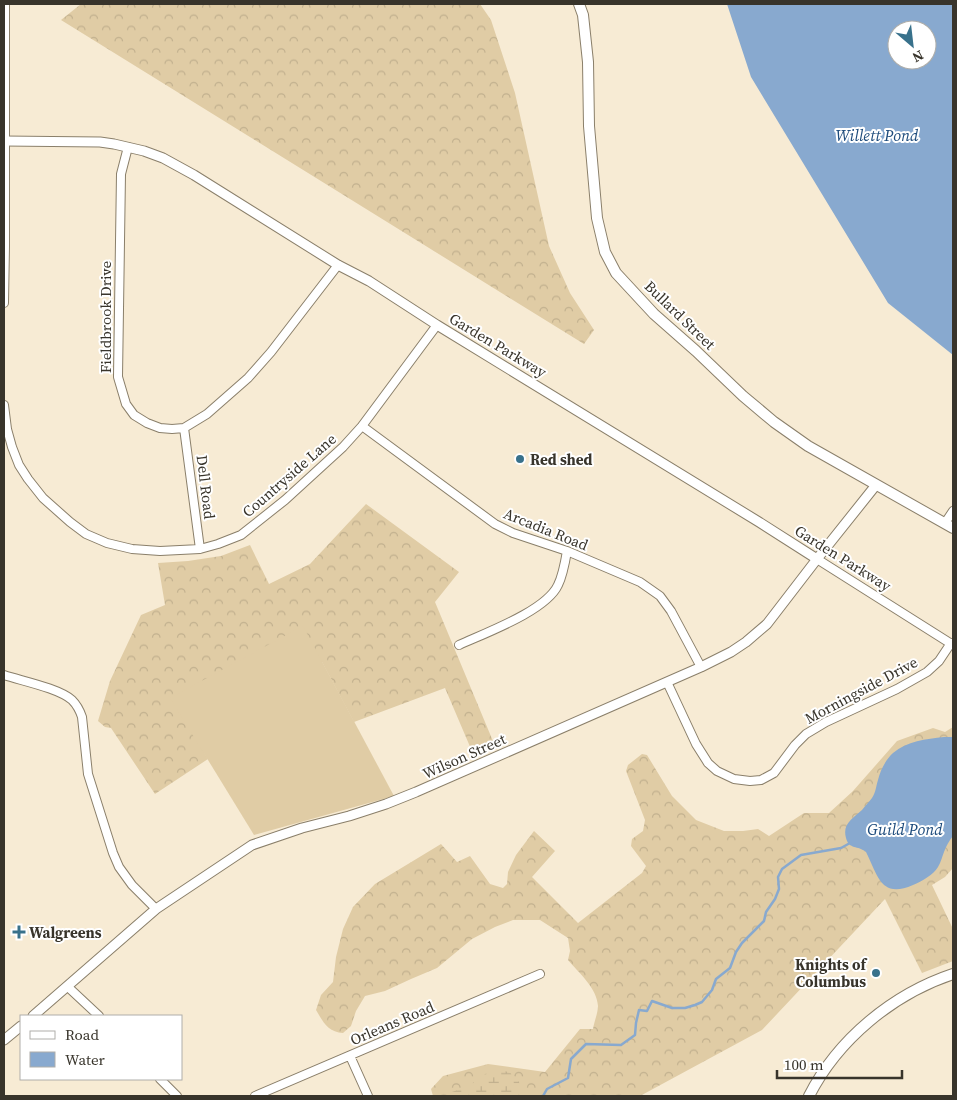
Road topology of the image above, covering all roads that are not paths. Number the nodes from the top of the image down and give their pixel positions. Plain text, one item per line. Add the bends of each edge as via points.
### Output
1 (5, 4) edge
2 (579, 4) edge
3 (4, 142) edge
4 (128, 148) junction
5 (338, 265) junction
6 (4, 303) edge
7 (437, 325) junction
8 (4, 405) edge
9 (362, 426) junction
10 (184, 428) junction
11 (876, 485) junction
12 (953, 512) edge
13 (949, 526) edge
14 (200, 549) junction
15 (567, 552) junction
16 (817, 559) junction
17 (952, 644) edge
18 (459, 645) dead end
19 (701, 667) junction
20 (4, 675) edge
21 (667, 682) junction
22 (156, 909) junction
23 (540, 974) dead end
24 (953, 974) edge
25 (68, 987) junction
26 (35, 1015) edge
27 (98, 1015) edge
28 (20, 1027) edge
29 (4, 1040) edge
30 (350, 1056) junction
31 (161, 1080) edge
32 (177, 1096) edge
33 (255, 1096) edge
34 (368, 1096) edge
35 (810, 1096) edge

1 - 3 street
2 - 11 main road, Bullard Street via 588,62 589,126 597,218 605,252 616,272 654,314 742,396 808,446
3 - 4 street, Garden Parkway via 100,142
3 - 6 street
4 - 5 street, Garden Parkway via 179,166
4 - 10 street, Fieldbrook Drive via 121,174 118,377 126,404 134,415 160,428
5 - 7 street, Garden Parkway
5 - 10 street via 248,378 208,414
7 - 9 street, Countryside Lane
7 - 16 street, Garden Parkway
8 - 14 street, Countryside Lane via 12,447 28,480 43,498 86,534 132,549
9 - 14 street, Countryside Lane via 285,500 241,534
9 - 15 street, Arcadia Road via 495,524
10 - 14 street, Dell Road
11 - 13 main road, Bullard Street
11 - 16 street, Wilson Street
12 - 13 street
15 - 18 street via 560,581 550,597 524,614
15 - 19 street, Arcadia Road via 640,582 660,596
16 - 17 street, Garden Parkway
16 - 19 street, Wilson Street via 767,624 731,652
17 - 21 street, Morningside Drive via 927,672 806,734 774,773 761,780 734,779 708,763
19 - 21 street, Wilson Street
20 - 22 street via 62,694 78,709 82,717 88,774 113,853 132,885
21 - 22 street, Wilson Street via 386,804 252,845
22 - 25 street, Wilson Street
23 - 30 street, Orleans Road
24 - 35 main road via 910,993 867,1023 844,1045
25 - 26 street, Wilson Street
25 - 27 street
28 - 29 street
30 - 33 street, Orleans Road
30 - 34 street
31 - 32 street

